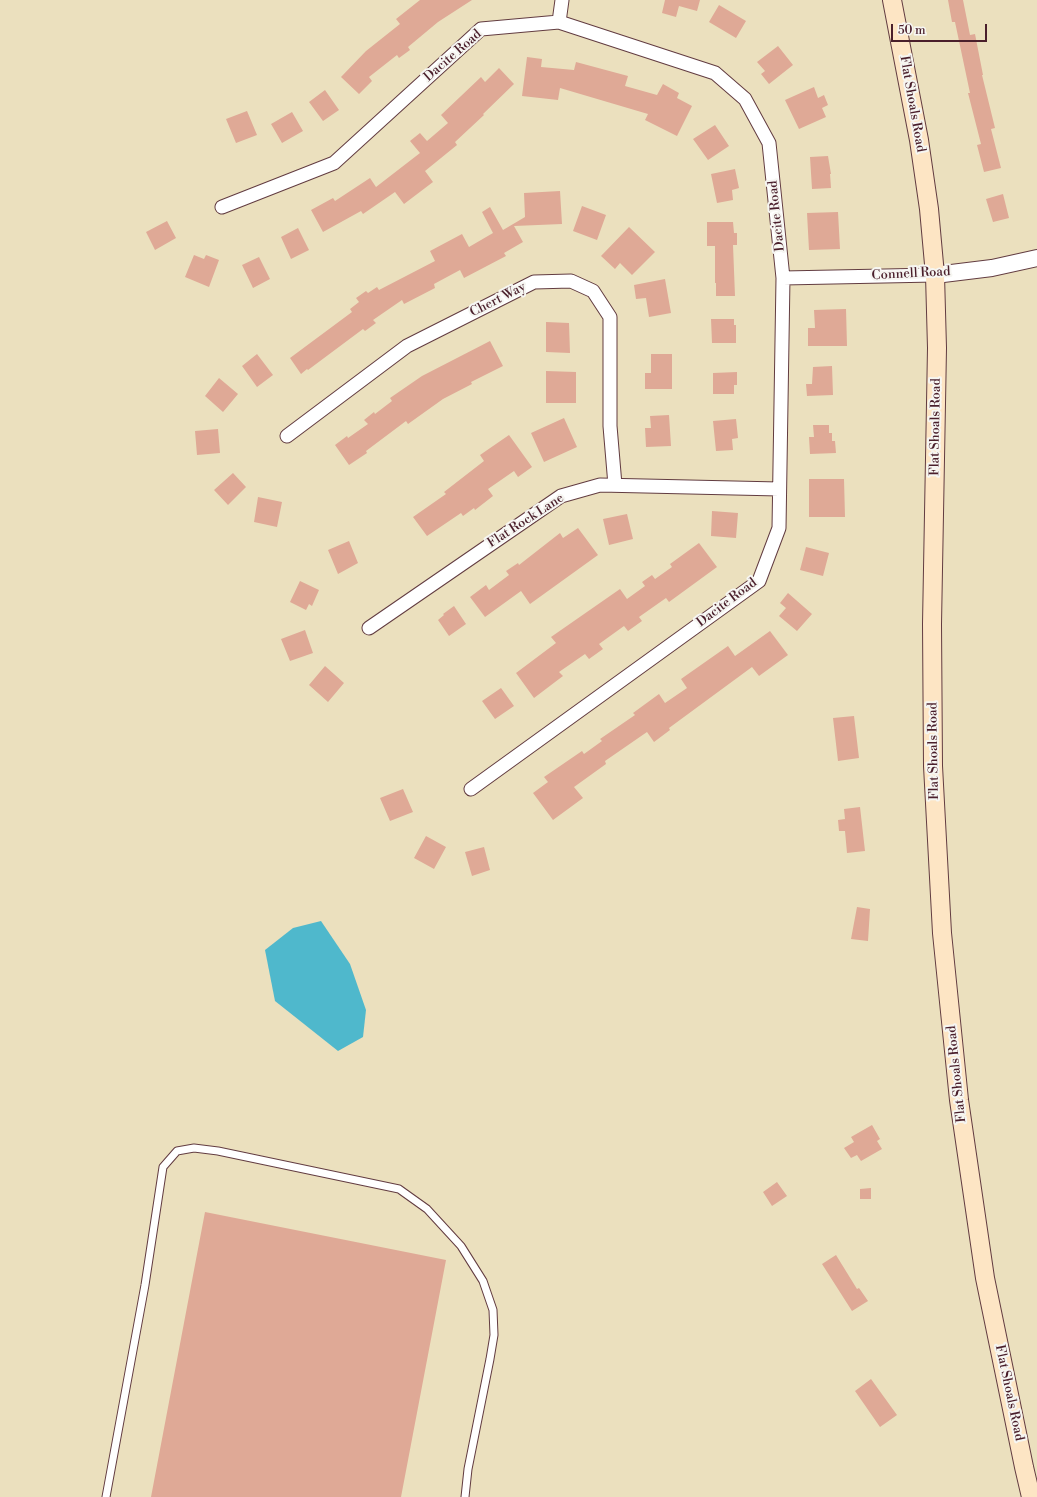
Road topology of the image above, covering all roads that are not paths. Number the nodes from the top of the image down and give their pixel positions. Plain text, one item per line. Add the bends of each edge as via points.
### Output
1 (562, 0) edge
2 (892, 0) edge
3 (559, 22) junction
4 (222, 207) dead end
5 (1037, 258) edge
6 (935, 275) junction
7 (783, 278) junction
8 (287, 436) dead end
9 (615, 485) junction
10 (779, 489) junction
11 (369, 628) dead end
12 (471, 789) dead end
13 (106, 1497) edge
14 (465, 1497) edge
15 (1031, 1497) edge

1 - 3 street
2 - 6 main road, Flat Shoals Road via 919,140
3 - 4 street, Dacite Road via 482,29 334,163
3 - 7 street, Dacite Road via 715,73 745,99 769,143
5 - 6 street, Connell Road via 992,268
6 - 7 street, Connell Road
6 - 15 main road, Flat Shoals Road via 937,348 932,624 933,750 942,933 959,1100 985,1278
7 - 10 street, Dacite Road
8 - 9 street, Chert Way via 407,346 534,282 571,281 593,291 610,317 610,426
9 - 10 street, Flat Rock Lane
9 - 11 street, Flat Rock Lane via 600,485 560,496
10 - 12 street, Dacite Road via 779,528 759,581
13 - 14 lane via 145,1285 163,1167 177,1151 194,1148 399,1189 427,1209 461,1246 483,1281 493,1310 494,1335

